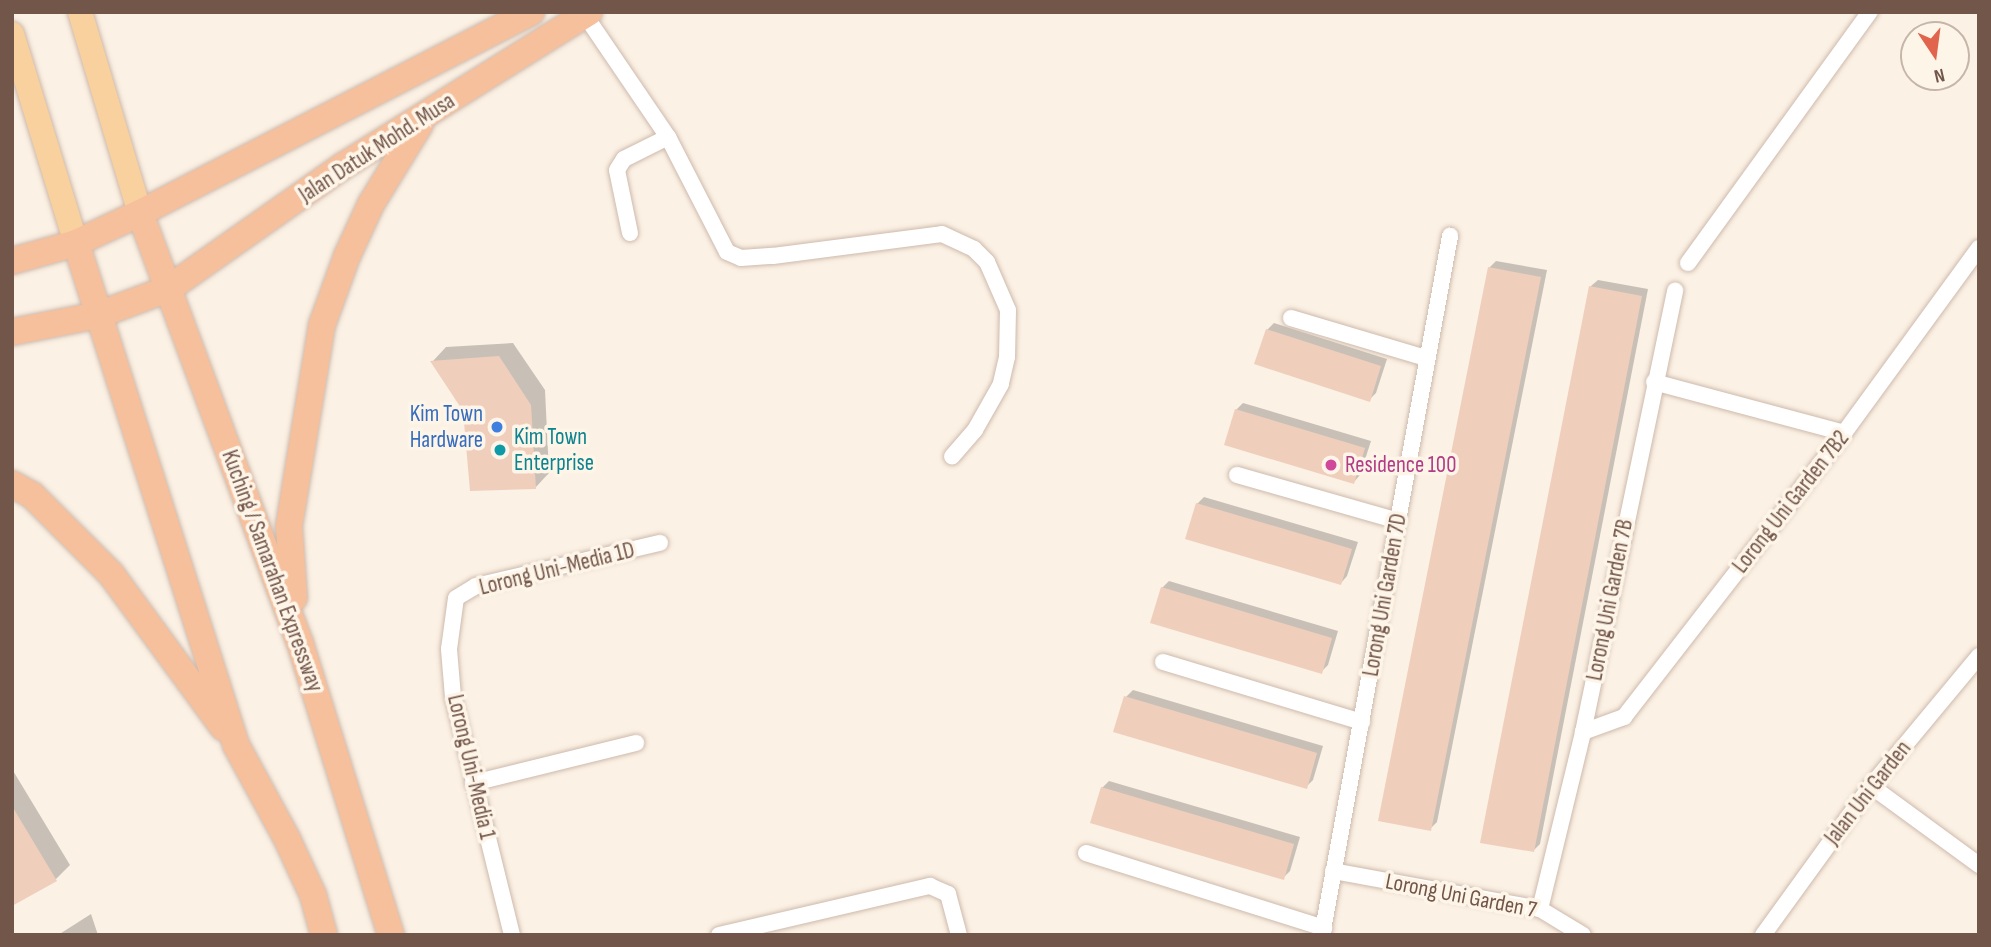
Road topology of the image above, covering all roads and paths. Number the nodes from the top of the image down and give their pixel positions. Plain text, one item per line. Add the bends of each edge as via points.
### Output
1 (80, 12) edge
2 (531, 12) edge
3 (1870, 12) edge
4 (587, 14) edge
5 (12, 34) edge
6 (423, 120) junction
7 (668, 137) junction
8 (140, 213) junction
9 (630, 233) dead end
10 (1450, 236) dead end
11 (76, 243) junction
12 (1979, 248) edge
13 (12, 261) edge
14 (1688, 263) dead end
15 (168, 289) junction
16 (1675, 289) dead end
17 (98, 315) junction
18 (1291, 318) dead end
19 (12, 332) edge
20 (1426, 358) junction
21 (1654, 382) junction
22 (1844, 433) junction
23 (952, 456) dead end
24 (1237, 475) dead end
25 (12, 484) edge
26 (1399, 521) junction
27 (660, 543) dead end
28 (456, 598) joint
29 (300, 643) junction
30 (1979, 656) edge
31 (1163, 662) dead end
32 (1362, 722) junction
33 (1583, 732) junction
34 (636, 743) dead end
35 (236, 745) junction
36 (472, 783) junction
37 (1871, 786) junction
38 (1086, 853) dead end
39 (1979, 865) edge
40 (1333, 871) junction
41 (1540, 909) junction
42 (1323, 931) edge
43 (324, 935) edge
44 (391, 935) edge
45 (512, 935) edge
46 (719, 935) edge
47 (959, 935) edge
48 (1583, 935) edge
49 (1763, 935) edge

1 - 8 main road
2 - 8 highway, Jalan Datuk Mohd. Musa
3 - 14 street
4 - 6 highway, Jalan Datuk Mohd. Musa
4 - 7 street
5 - 11 main road
6 - 15 highway, Jalan Datuk Mohd. Musa via 343,166
6 - 29 highway via 371,204 322,325 289,526
7 - 9 street via 624,159 617,170
7 - 23 street via 727,252 741,258 942,234 974,249 987,262 1008,310 1007,356 1001,384
8 - 11 highway, Jalan Datuk Mohd. Musa
8 - 15 highway, Kuching / Samarahan Expressway
10 - 20 street, Lorong Uni Garden 7D
11 - 13 highway, Jalan Datuk Mohd. Musa
11 - 17 highway
12 - 22 street, Lorong Uni Garden 7B2
15 - 17 highway, Jalan Datuk Mohd. Musa
15 - 29 highway, Kuching / Samarahan Expressway
16 - 21 street, Lorong Uni Garden 7B
17 - 19 highway, Jalan Datuk Mohd. Musa
17 - 35 highway
18 - 20 street
20 - 26 street, Lorong Uni Garden 7D
21 - 22 street
21 - 33 street, Lorong Uni Garden 7B
22 - 33 street, Lorong Uni Garden 7B2 via 1624,717
24 - 26 street
25 - 35 highway via 32,495 111,574
26 - 32 street, Lorong Uni Garden 7D
27 - 28 street, Lorong Uni-Media 1D via 476,586
28 - 36 street, Lorong Uni-Media 1 via 449,649 453,697
29 - 44 highway, Kuching / Samarahan Expressway
30 - 37 street, Jalan Uni Garden
31 - 32 street
32 - 40 street, Lorong Uni Garden 7D
33 - 41 street, Lorong Uni Garden 7B
34 - 36 street
35 - 43 highway via 288,839 313,895
36 - 45 street, Lorong Uni-Media 1
37 - 39 street
37 - 49 street, Jalan Uni Garden
38 - 42 street
40 - 41 street, Lorong Uni Garden 7
40 - 42 street, Lorong Uni Garden 7D
41 - 48 street, Lorong Uni Garden 7
46 - 47 street via 930,886 948,894

